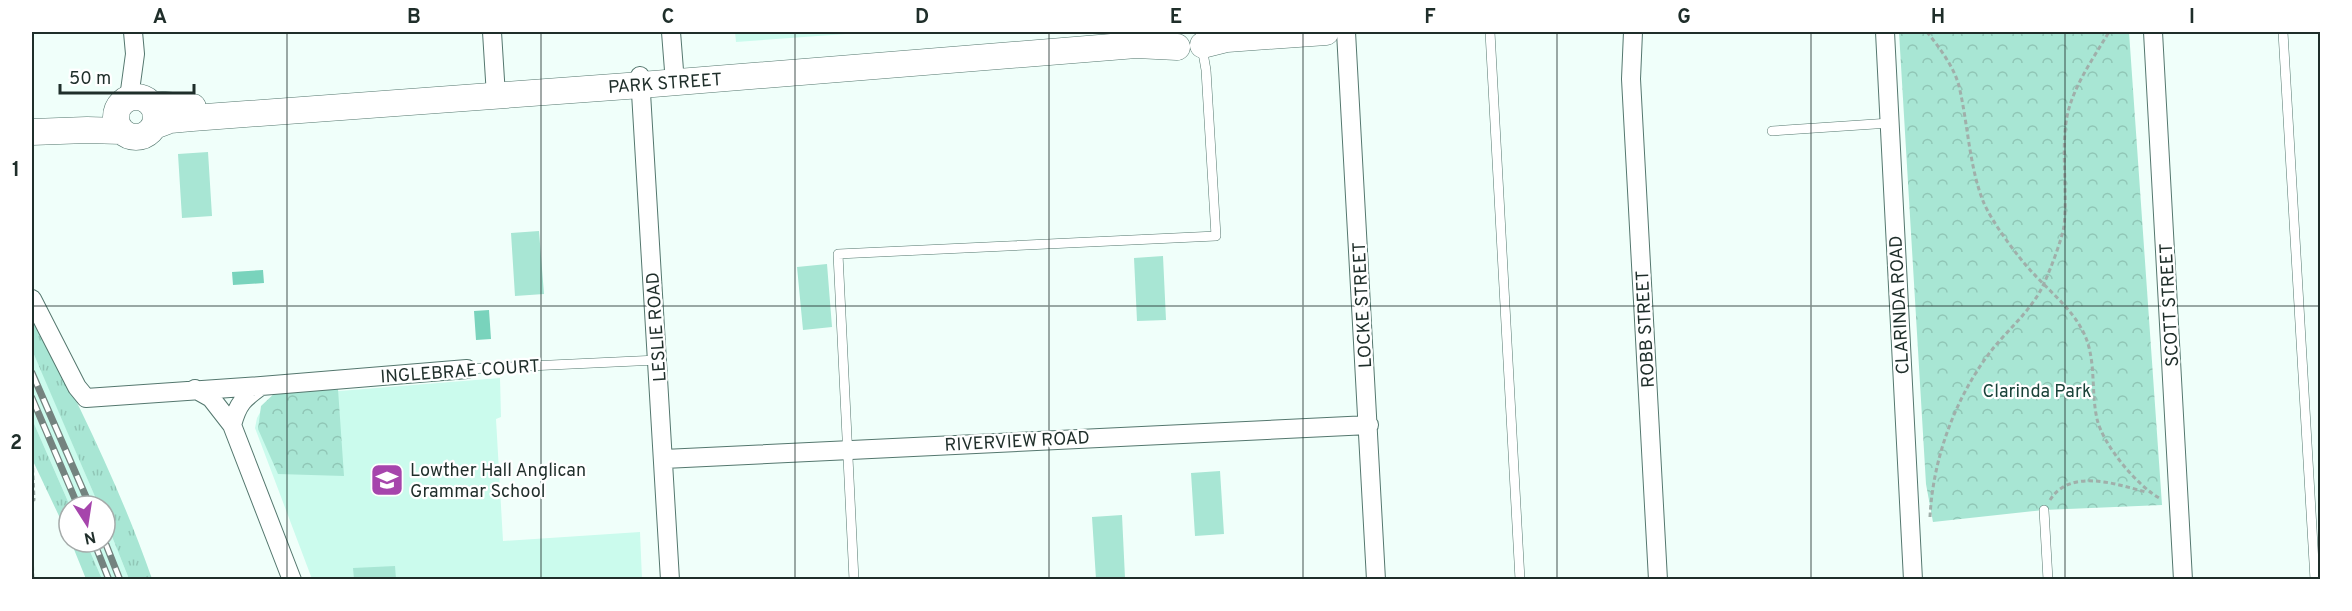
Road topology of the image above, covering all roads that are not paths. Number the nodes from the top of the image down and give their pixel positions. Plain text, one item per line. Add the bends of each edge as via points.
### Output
1 (133, 32) edge
2 (492, 32) edge
3 (671, 32) edge
4 (1156, 32) edge
5 (1326, 32) edge
6 (1346, 32) edge
7 (1490, 32) edge
8 (1624, 32) edge
9 (1633, 32) edge
10 (1885, 32) edge
11 (2153, 32) edge
12 (2283, 32) edge
13 (1192, 40) edge
14 (675, 77) junction
15 (1631, 79) junction
16 (641, 80) junction
17 (496, 90) junction
18 (137, 111) junction
19 (32, 120) edge
20 (1890, 123) junction
21 (1772, 130) dead end
22 (32, 132) edge
23 (32, 299) edge
24 (658, 360) junction
25 (467, 369) joint
26 (261, 386) junction
27 (195, 389) junction
28 (232, 425) junction
29 (1369, 425) junction
30 (847, 449) junction
31 (664, 459) junction
32 (2044, 510) road end
33 (292, 579) edge
34 (670, 579) edge
35 (854, 579) edge
36 (1376, 579) edge
37 (1520, 579) edge
38 (1658, 579) edge
39 (1913, 579) edge
40 (2048, 579) edge
41 (2183, 579) edge
42 (2315, 579) edge

1 - 18 street
2 - 17 street
3 - 14 street
4 - 14 street, PARK STREET
5 - 13 street, PARK STREET
6 - 29 street, LOCKE STREET
7 - 37 lane
8 - 15 street, ROBB STREET
9 - 15 street, ROBB STREET
10 - 20 street, CLARINDA ROAD
11 - 41 street, SCOTT STREET
12 - 42 lane
13 - 14 street, PARK STREET
13 - 30 lane via 1206,70 1216,236 837,254
14 - 16 street, PARK STREET
15 - 38 street, ROBB STREET
16 - 17 street, PARK STREET
16 - 24 street, LESLIE ROAD
17 - 18 street, PARK STREET via 170,120
18 - 19 street, PARK STREET
18 - 22 street, PARK STREET via 87,130
20 - 21 lane
20 - 39 street, CLARINDA ROAD
23 - 27 street, INGLEBRAE COURT via 86,398
24 - 25 lane, INGLEBRAE COURT
24 - 31 street, LESLIE ROAD
25 - 26 street, INGLEBRAE COURT
26 - 27 street, INGLEBRAE COURT
26 - 28 street via 237,407
27 - 28 street via 211,398
28 - 33 street
29 - 30 street, RIVERVIEW ROAD
29 - 36 street, LOCKE STREET
30 - 31 street, RIVERVIEW ROAD
30 - 35 lane
31 - 34 street, LESLIE ROAD
32 - 40 lane

